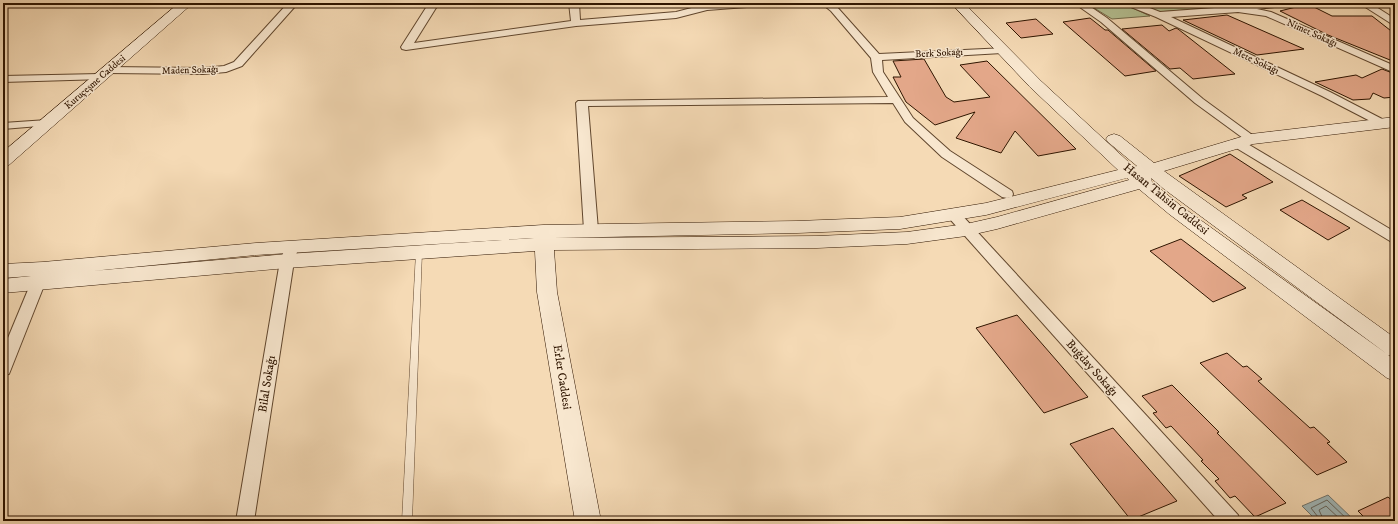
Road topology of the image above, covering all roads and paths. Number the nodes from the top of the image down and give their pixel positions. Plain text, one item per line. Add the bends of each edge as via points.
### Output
1 (187, 3) edge
2 (293, 3) edge
3 (434, 3) edge
4 (574, 3) edge
5 (760, 3) edge
6 (826, 3) edge
7 (957, 3) edge
8 (971, 3) edge
9 (1079, 3) edge
10 (1129, 3) edge
11 (1228, 3) edge
12 (1284, 3) edge
13 (1364, 3) edge
14 (707, 5) edge
15 (1238, 9) junction
16 (1159, 15) junction
17 (576, 23) junction
18 (1395, 23) edge
19 (1002, 50) junction
20 (876, 57) junction
21 (1395, 70) edge
22 (104, 74) junction
23 (3, 79) edge
24 (896, 100) junction
25 (1387, 122) edge
26 (47, 123) junction
27 (3, 126) edge
28 (1244, 141) junction
29 (3, 160) edge
30 (1142, 175) junction
31 (1007, 194) dead end
32 (954, 215) junction
33 (591, 230) junction
34 (966, 230) junction
35 (544, 238) junction
36 (1395, 238) edge
37 (419, 252) junction
38 (289, 254) junction
39 (3, 271) edge
40 (41, 276) junction
41 (3, 286) edge
42 (1395, 349) edge
43 (3, 369) edge
44 (1395, 372) edge
45 (245, 521) edge
46 (407, 521) edge
47 (588, 521) edge
48 (1231, 521) edge

1 - 22 main road, Kuruçeşme Caddesi
2 - 22 street, Maden Sokağı via 238,64 203,71
3 - 17 street via 406,47
4 - 17 street
5 - 14 street
6 - 20 street
7 - 19 main road, Hasan Tahsin Caddesi
8 - 30 main road, Hasan Tahsin Caddesi via 1102,129
9 - 28 street via 1104,20
10 - 16 street, Mete Sokağı
11 - 15 street, Nimet Sokağı
12 - 15 street
13 - 18 street
14 - 17 street via 676,15
15 - 16 street
15 - 21 street, Nimet Sokağı via 1268,14
16 - 25 street, Mete Sokağı
19 - 20 street, Berk Sokağı
19 - 30 main road, Hasan Tahsin Caddesi via 1087,132
20 - 24 street via 878,72
22 - 23 street, Maden Sokağı
22 - 26 main road, Kuruçeşme Caddesi
24 - 31 street via 909,120 946,154
24 - 33 street via 582,103
25 - 28 main road
26 - 27 street
26 - 29 main road, Kuruçeşme Caddesi
28 - 30 main road
28 - 36 street
30 - 32 main road
30 - 34 main road via 997,223
30 - 42 main road, Hasan Tahsin Caddesi
30 - 44 main road, Hasan Tahsin Caddesi via 1174,210
32 - 33 main road via 900,223 805,227
32 - 34 street, Buğday Sokağı
33 - 35 main road
34 - 35 main road via 907,238 817,242
34 - 48 street, Buğday Sokağı
35 - 37 main road
35 - 38 main road
35 - 47 main road, Erler Caddesi via 548,292
37 - 38 main road
37 - 46 lane
38 - 40 main road
38 - 45 street, Bilal Sokağı
39 - 40 main road
40 - 41 main road
40 - 43 street

